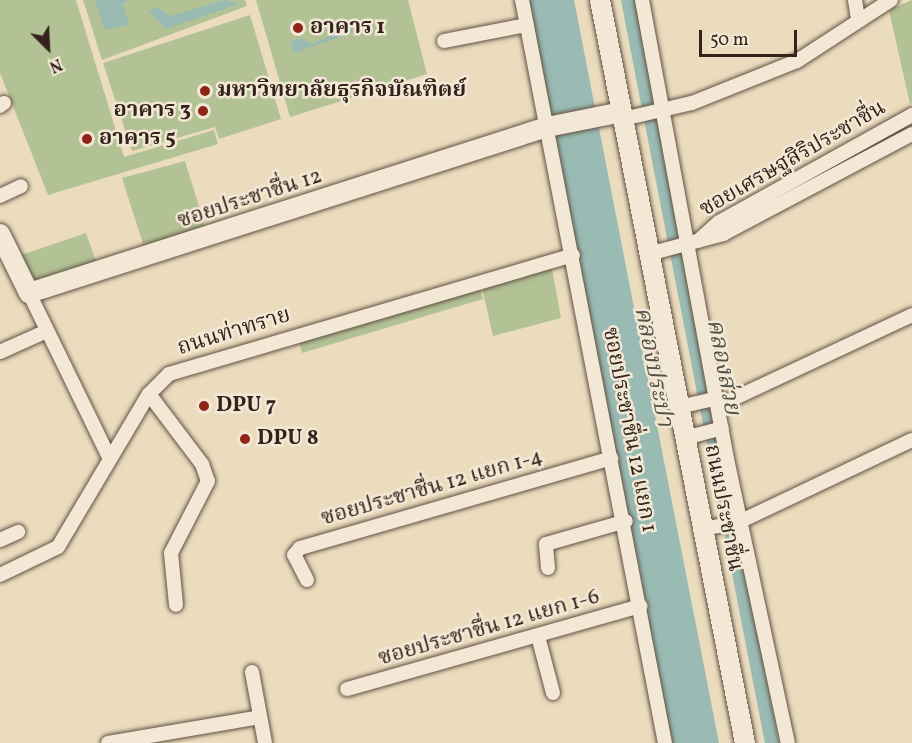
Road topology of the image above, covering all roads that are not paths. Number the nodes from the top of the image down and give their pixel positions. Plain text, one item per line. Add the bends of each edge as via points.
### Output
1 (522, 0) edge
2 (600, 0) edge
3 (642, 0) edge
4 (855, 0) edge
5 (891, 0) edge
6 (858, 20) junction
7 (526, 25) junction
8 (444, 41) dead end
9 (659, 111) junction
10 (623, 115) junction
11 (912, 115) edge
12 (548, 127) junction
13 (912, 134) edge
14 (21, 186) dead end
15 (0, 196) edge
16 (0, 234) edge
17 (690, 244) junction
18 (658, 251) junction
19 (573, 255) junction
20 (29, 293) junction
21 (912, 315) edge
22 (47, 331) junction
23 (0, 352) edge
24 (149, 394) junction
25 (716, 401) junction
26 (687, 405) junction
27 (719, 429) junction
28 (693, 435) junction
29 (912, 440) edge
30 (109, 457) junction
31 (611, 458) junction
32 (626, 521) junction
33 (740, 521) junction
34 (709, 527) junction
35 (18, 532) dead end
36 (0, 540) edge
37 (548, 568) dead end
38 (0, 575) edge
39 (307, 580) dead end
40 (176, 605) dead end
41 (641, 606) junction
42 (538, 636) junction
43 (252, 672) dead end
44 (347, 689) dead end
45 (553, 693) dead end
46 (260, 717) junction
47 (108, 743) edge
48 (265, 743) edge
49 (665, 743) edge
50 (745, 743) edge
51 (788, 743) edge

1 - 7 street, ซอยประชาชื่น 12 แยก 1
2 - 10 main road, ถนนประชาชื่น
3 - 9 street
4 - 6 street
5 - 6 street
6 - 9 street via 797,60
7 - 8 street
7 - 12 street, ซอยประชาชื่น 12 แยก 1
9 - 10 street
9 - 17 street
10 - 12 main road, ซอยประชาชื่น 12
10 - 18 main road, ถนนประชาชื่น
11 - 17 street, ซอยเศรษฐสิริประชาชื่น via 774,190
12 - 19 street, ซอยประชาชื่น 12 แยก 1
12 - 20 main road, ซอยประชาชื่น 12
13 - 17 street, ซอยเศรษฐสิริประชาชื่น via 723,234
14 - 15 street
16 - 20 main road
17 - 18 street, ซอยเศรษฐสิริประชาชื่น
17 - 25 street
18 - 26 main road, ถนนประชาชื่น
19 - 24 street, ถนนท่าทราย via 195,364 169,374
19 - 31 street, ซอยประชาชื่น 12 แยก 1
20 - 22 street
21 - 25 street
22 - 23 street
22 - 30 street
24 - 30 street, ถนนท่าทราย
24 - 40 street via 202,464 208,481 171,553
25 - 26 street
25 - 27 street
26 - 28 main road, ถนนประชาชื่น
27 - 28 street
27 - 33 street
28 - 34 main road, ถนนประชาชื่น
29 - 33 street
30 - 38 street, ถนนท่าทราย via 57,547
31 - 32 street, ซอยประชาชื่น 12 แยก 1
31 - 39 street, ซอยประชาชื่น 12 แยก 1-4 via 300,548 294,555
32 - 37 street via 546,544
32 - 41 street, ซอยประชาชื่น 12 แยก 1
33 - 34 street
33 - 51 street
34 - 50 main road, ถนนประชาชื่น
35 - 36 street
41 - 42 street, ซอยประชาชื่น 12 แยก 1-6
41 - 49 street, ซอยประชาชื่น 12 แยก 1
42 - 44 street, ซอยประชาชื่น 12 แยก 1-6
42 - 45 street
43 - 46 street
46 - 47 street
46 - 48 street

